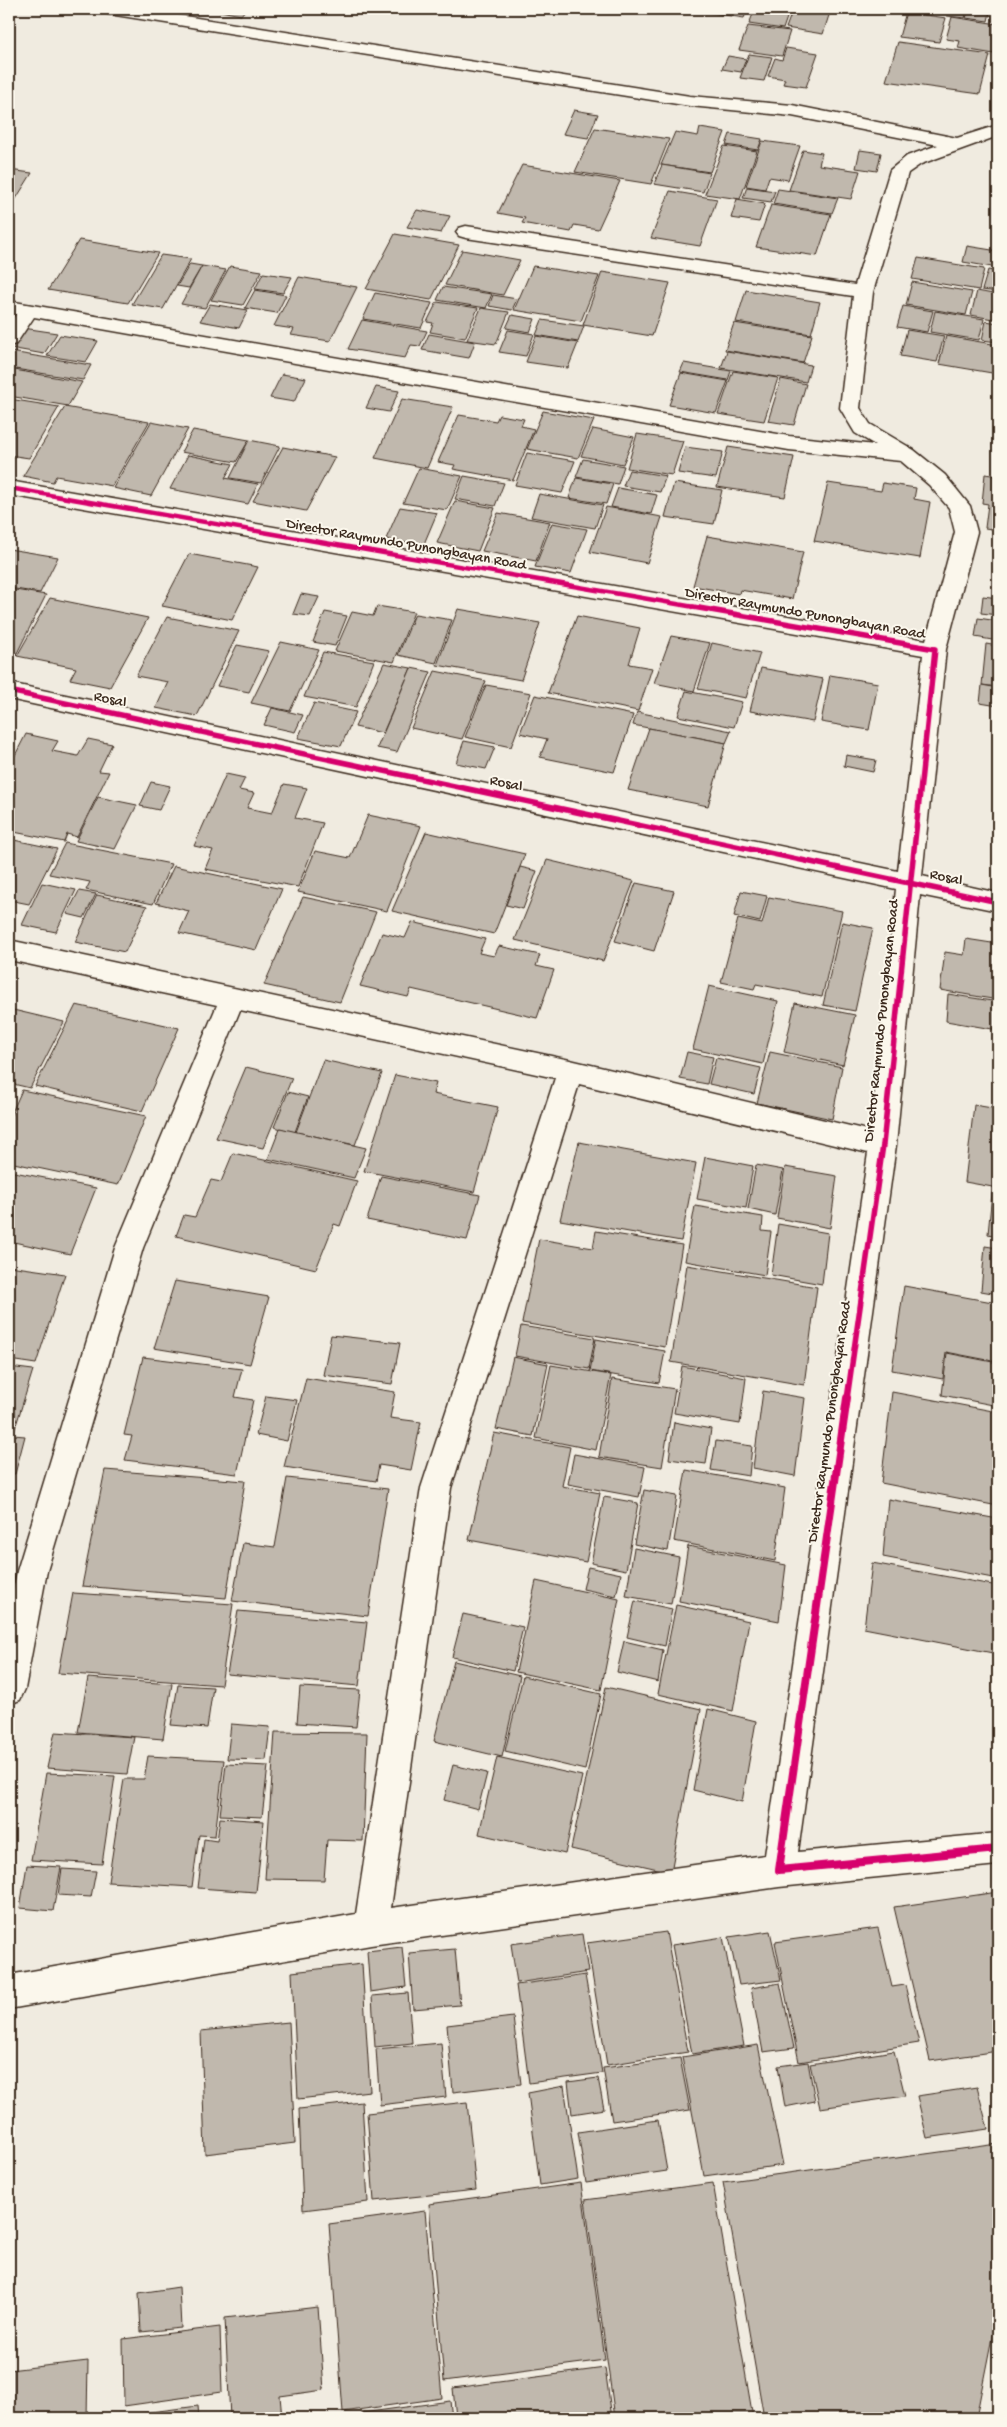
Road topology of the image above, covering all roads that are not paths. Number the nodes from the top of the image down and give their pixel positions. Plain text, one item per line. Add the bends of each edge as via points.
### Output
1 (109, 9) edge
2 (998, 130) edge
3 (958, 144) junction
4 (466, 232) dead end
5 (863, 292) junction
6 (18, 309) edge
7 (9, 340) edge
8 (907, 455) junction
9 (9, 488) edge
10 (935, 649) junction
11 (9, 691) edge
12 (909, 882) junction
13 (998, 902) edge
14 (9, 950) edge
15 (232, 999) junction
16 (570, 1071) junction
17 (883, 1145) junction
18 (9, 1689) edge
19 (998, 1849) edge
20 (779, 1870) junction
21 (370, 1928) junction
22 (9, 1992) edge

1 - 3 street via 690,101 735,102 821,113
2 - 3 street
3 - 5 street via 914,160 899,170
4 - 5 street
5 - 8 street via 850,408 862,428
6 - 7 street
6 - 8 street via 789,443
8 - 10 street via 937,480 959,506 966,532
9 - 10 street, Director Raymundo Punongbayan Road
10 - 12 street, Director Raymundo Punongbayan Road
11 - 12 street, Rosal
12 - 13 street, Rosal
12 - 17 street, Director Raymundo Punongbayan Road
14 - 15 street
15 - 16 street
15 - 18 street via 129,1248 32,1571
16 - 17 street
16 - 21 street via 436,1488
17 - 20 street, Director Raymundo Punongbayan Road
19 - 20 street
20 - 21 street
21 - 22 street

